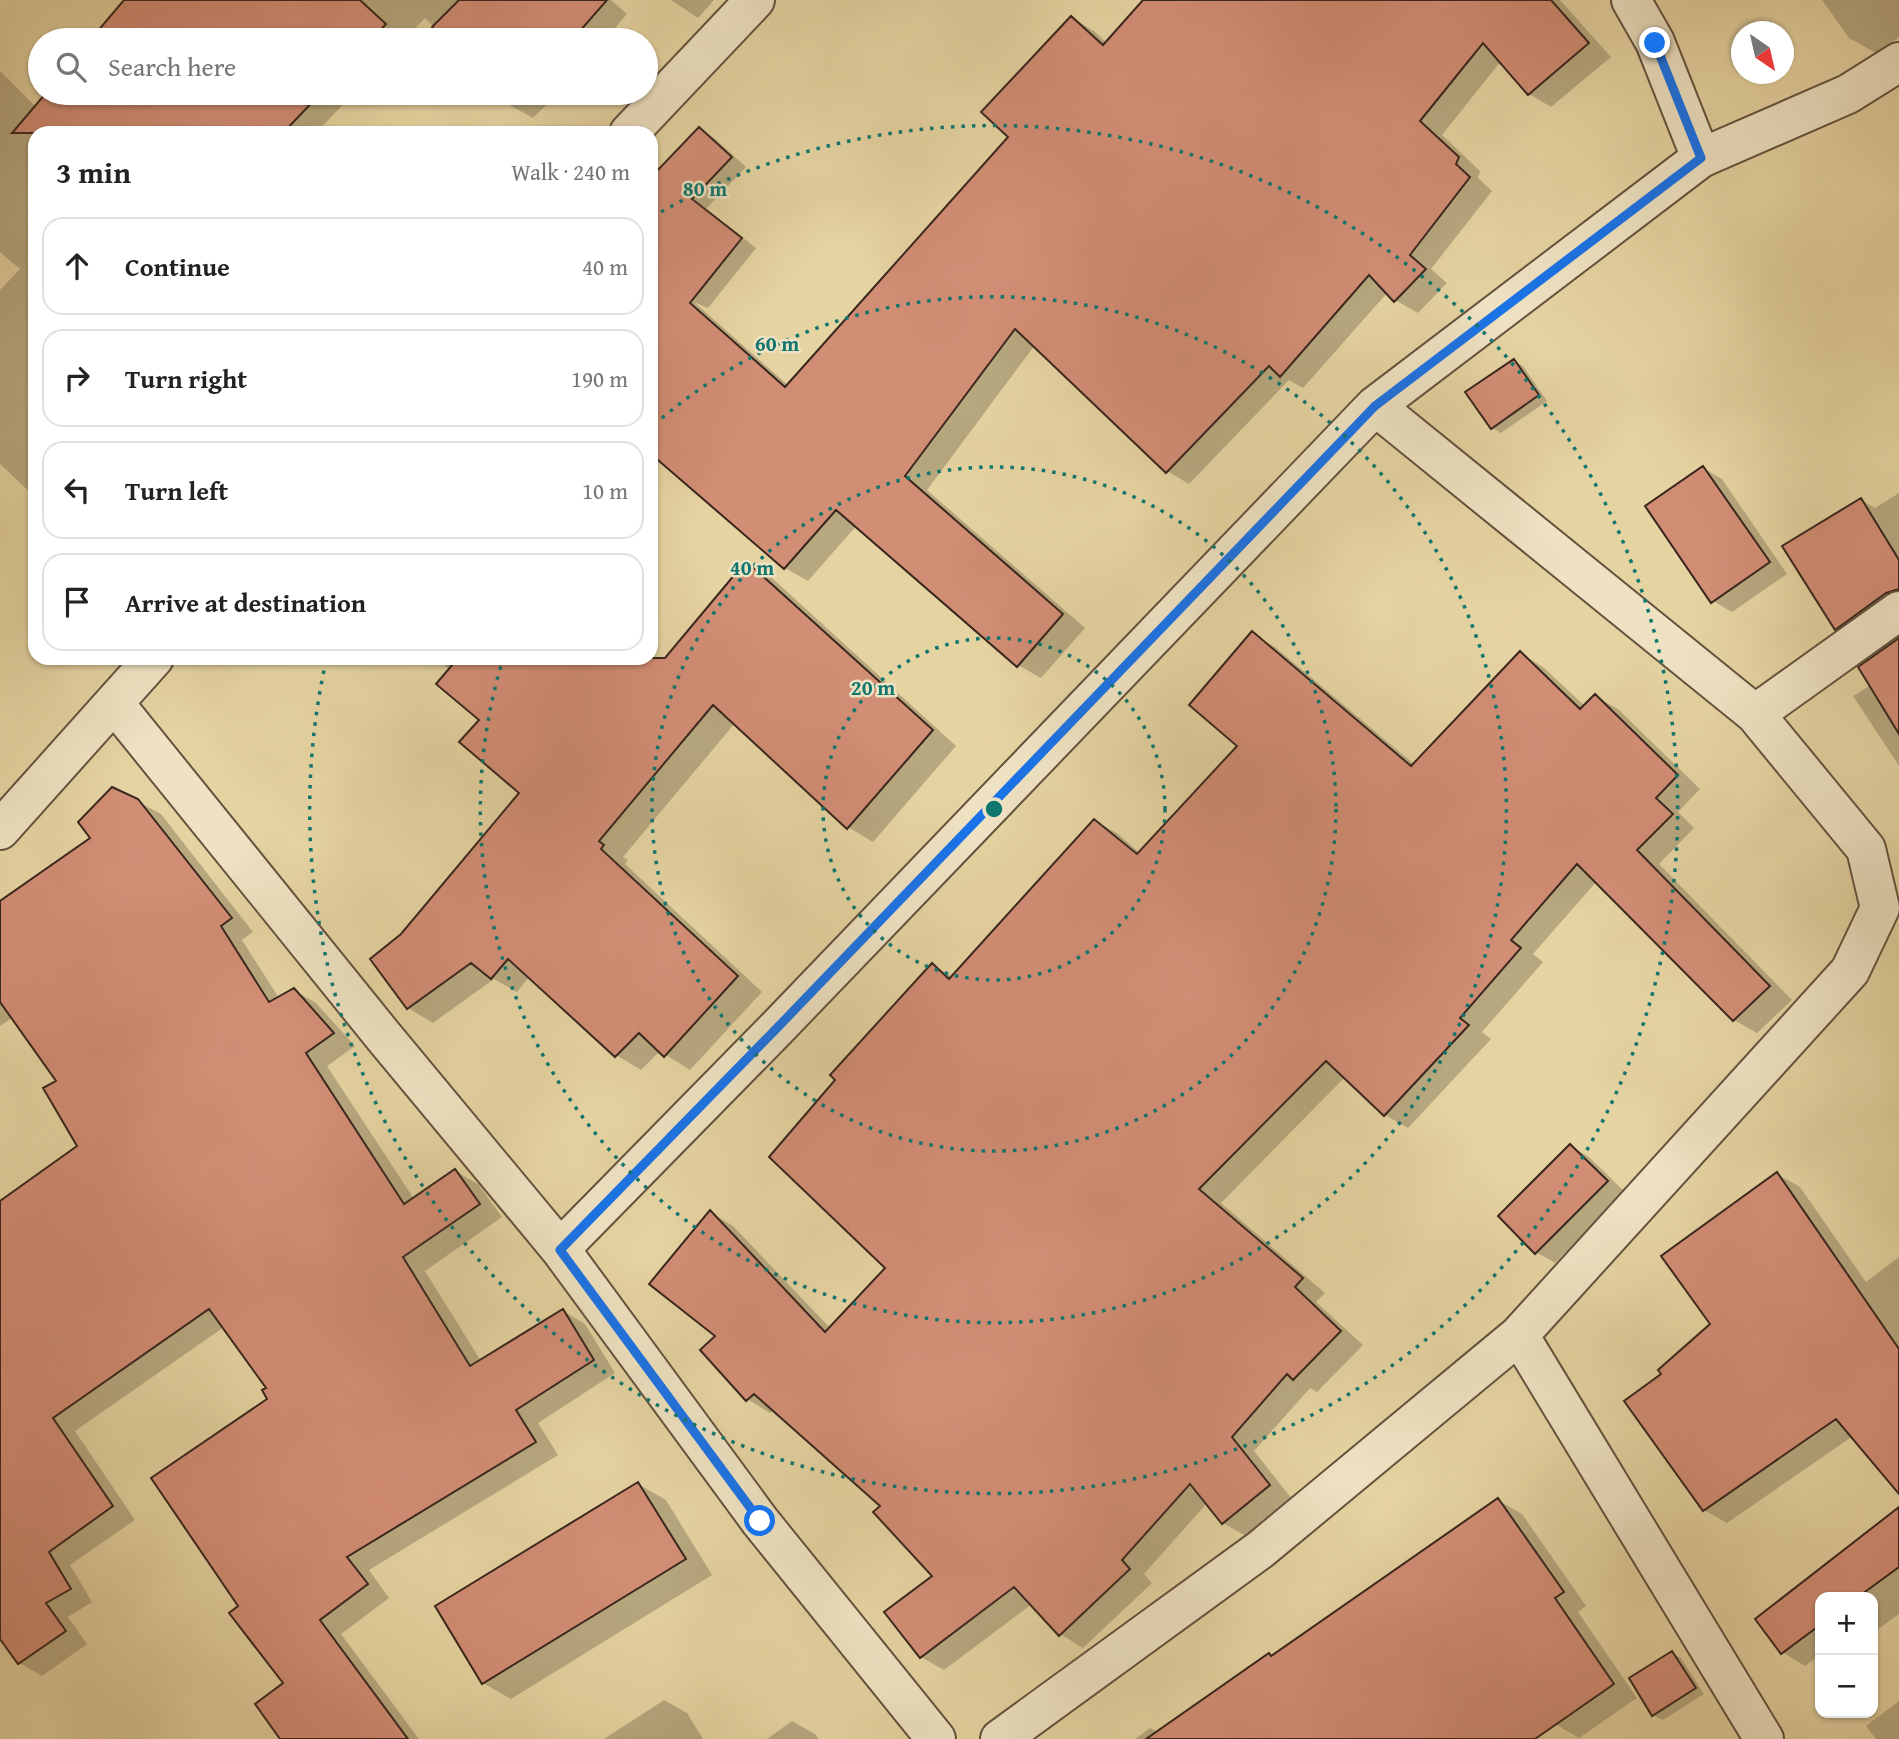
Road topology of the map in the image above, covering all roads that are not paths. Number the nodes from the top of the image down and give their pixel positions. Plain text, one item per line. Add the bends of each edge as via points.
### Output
1 (755, 0) edge
2 (1631, 0) edge
3 (1899, 62) edge
4 (658, 102) edge
5 (656, 105) edge
6 (636, 126) edge
7 (1701, 158) junction
8 (1375, 406) junction
9 (1899, 611) edge
10 (148, 665) edge
11 (114, 703) junction
12 (1755, 714) junction
13 (0, 830) edge
14 (560, 1250) junction
15 (1519, 1335) junction
16 (936, 1739) edge
17 (1000, 1739) edge
18 (1764, 1739) edge

1 - 4 street
2 - 7 street via 1655,43
3 - 7 street via 1848,94
5 - 6 street
7 - 8 street
8 - 12 street
8 - 14 street
9 - 12 street
10 - 11 street
11 - 13 street
11 - 14 street
12 - 15 street via 1866,849 1880,908 1850,971
14 - 16 street via 760,1521
15 - 17 street via 1261,1549
15 - 18 street

